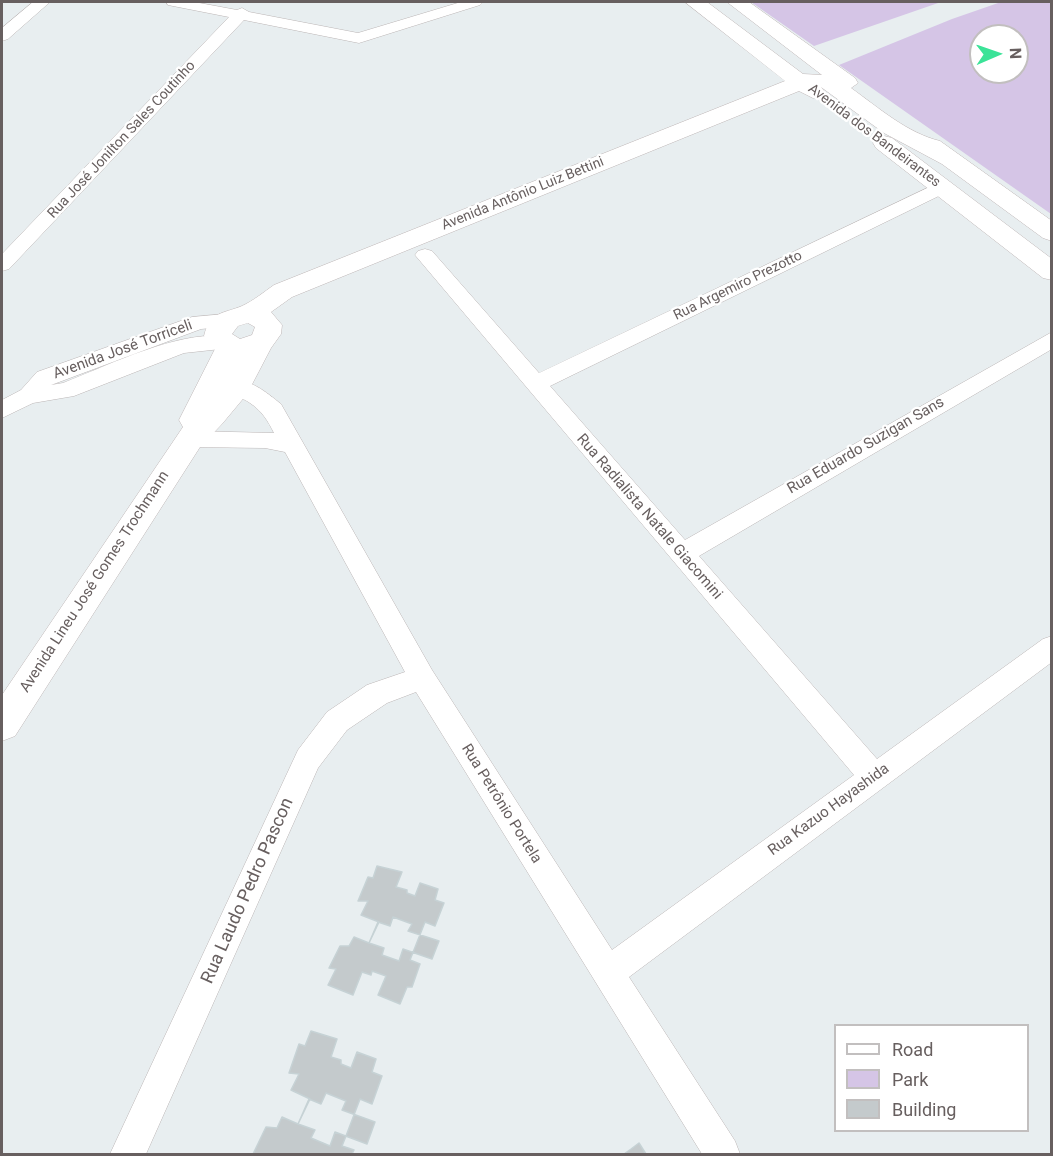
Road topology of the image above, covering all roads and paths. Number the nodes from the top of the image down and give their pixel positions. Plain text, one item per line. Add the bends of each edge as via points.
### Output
1 (42, 2) edge
2 (173, 2) edge
3 (475, 2) edge
4 (695, 2) edge
5 (737, 2) edge
6 (242, 13) junction
7 (2, 36) edge
8 (808, 87) junction
9 (949, 159) junction
10 (942, 187) junction
11 (1052, 233) edge
12 (425, 255) junction
13 (2, 265) edge
14 (1052, 272) edge
15 (242, 332) junction
16 (1052, 339) edge
17 (535, 384) junction
18 (237, 387) junction
19 (2, 410) edge
20 (189, 439) junction
21 (292, 445) junction
22 (681, 554) junction
23 (1052, 647) edge
24 (422, 678) junction
25 (2, 724) edge
26 (874, 777) junction
27 (607, 973) junction
28 (128, 1155) edge
29 (722, 1155) edge

1 - 7 street
2 - 6 street
3 - 6 street via 359,38
4 - 8 street, Avenida dos Bandeirantes
5 - 9 street, Avenida dos Bandeirantes
6 - 13 street, Rua José Jonilton Sales Coutinho
8 - 9 street via 816,78 828,81 892,128
8 - 10 street, Avenida dos Bandeirantes
8 - 12 street, Avenida Antônio Luiz Bettini
8 - 15 street, Avenida Antônio Luiz Bettini via 283,291
9 - 11 street, Avenida dos Bandeirantes
10 - 14 street, Avenida dos Bandeirantes
10 - 17 street, Rua Argemiro Prezotto
12 - 15 street, Avenida Antônio Luiz Bettini via 302,302
12 - 17 street, Rua Radialista Natale Giacomini
15 - 18 street, Avenida Lineu José Gomes Trochmann
15 - 19 street, Avenida José Torriceli via 181,346 66,390 28,396
15 - 20 street, Avenida Lineu José Gomes Trochmann via 196,414
16 - 22 street, Rua Eduardo Suzigan Sans
17 - 22 street, Rua Radialista Natale Giacomini
18 - 20 street, Avenida Lineu José Gomes Trochmann
18 - 21 street, Rua Petrônio Portela via 257,396 273,410
20 - 21 street via 265,440
20 - 25 street, Avenida Lineu José Gomes Trochmann
21 - 24 street, Rua Petrônio Portela
22 - 26 street, Rua Radialista Natale Giacomini
23 - 26 street, Rua Kazuo Hayashida
24 - 27 street, Rua Petrônio Portela
24 - 28 street, Rua Laudo Pedro Pascon via 377,693 337,721 308,759
26 - 27 street, Rua Kazuo Hayashida
27 - 29 street, Rua Petrônio Portela

